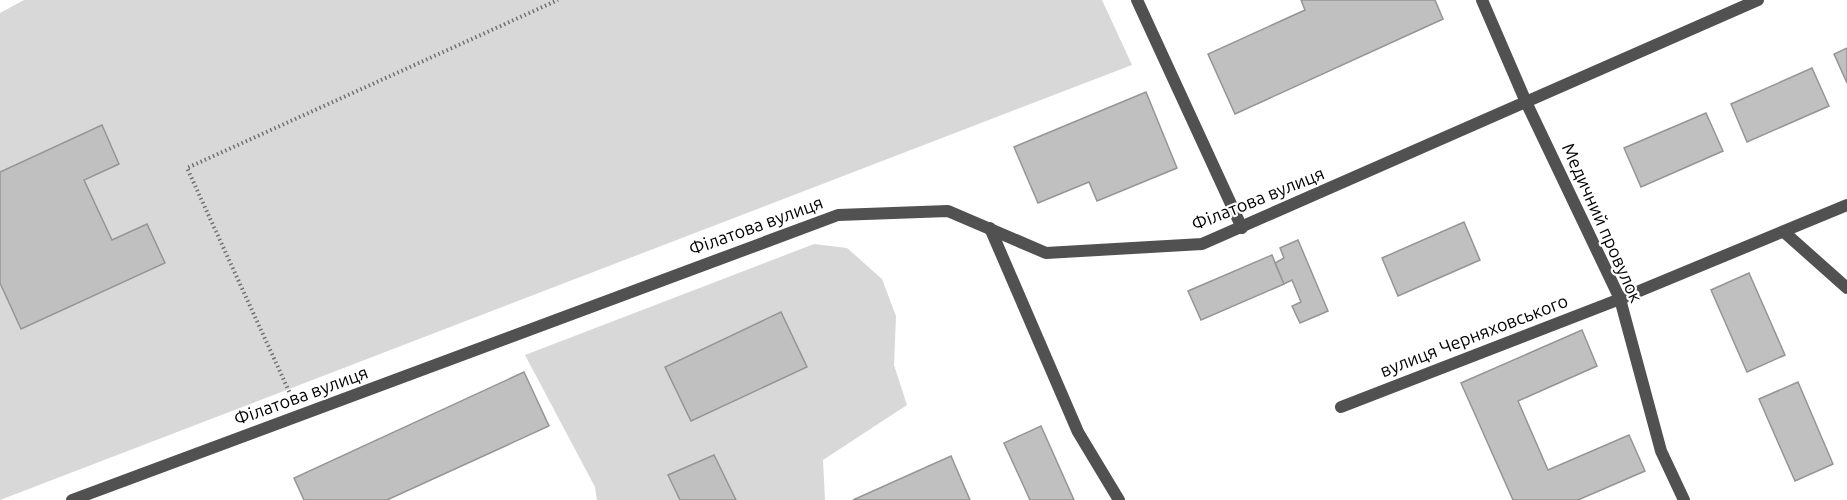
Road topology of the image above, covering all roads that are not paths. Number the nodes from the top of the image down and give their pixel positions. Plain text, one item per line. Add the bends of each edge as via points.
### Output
1 (1137, 0) edge
2 (1482, 0) edge
3 (1758, 0) edge
4 (1526, 102) junction
5 (1847, 205) edge
6 (990, 228) junction
7 (1242, 228) junction
8 (1784, 232) junction
9 (1847, 288) edge
10 (1620, 299) junction
11 (1341, 407) dead end
12 (72, 500) edge
13 (1119, 500) edge
14 (1684, 500) edge

1 - 7 street
2 - 4 street, Медичний провулок
3 - 4 street, Філатова вулиця
4 - 7 street, Філатова вулиця
4 - 10 street, Медичний провулок
5 - 8 street, вулиця Черняховського
6 - 7 street, Філатова вулиця via 1046,253 1202,244
6 - 12 street, Філатова вулиця via 948,210 838,215
6 - 13 street via 1078,432
8 - 9 street
8 - 10 street, вулиця Черняховського
10 - 11 street, вулиця Черняховського
10 - 14 street, Медичний провулок via 1661,451

